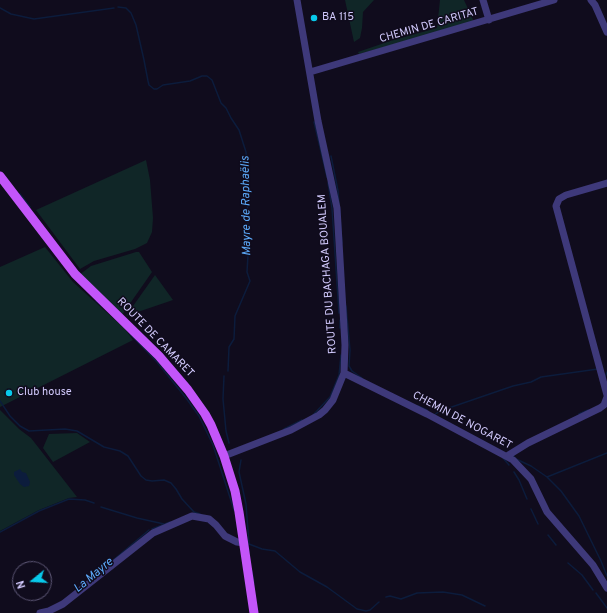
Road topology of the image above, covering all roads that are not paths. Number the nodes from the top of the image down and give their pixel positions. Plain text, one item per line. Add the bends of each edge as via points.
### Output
1 (297, 0) edge
2 (483, 0) edge
3 (554, 0) edge
4 (591, 0) edge
5 (489, 20) junction
6 (607, 32) edge
7 (310, 72) junction
8 (0, 176) edge
9 (607, 182) edge
10 (344, 373) junction
11 (607, 396) edge
12 (224, 456) junction
13 (507, 456) junction
14 (243, 537) junction
15 (607, 588) edge
16 (40, 613) edge
17 (254, 613) edge

1 - 7 street, ROUTE DU BACHAGA BOUALEM
2 - 5 street
3 - 5 street, CHEMIN DE CARITAT
4 - 6 street
5 - 7 street, CHEMIN DE CARITAT
7 - 10 street, ROUTE DU BACHAGA BOUALEM via 337,208 345,345
8 - 12 main road, ROUTE DE CAMARET via 75,274 159,356 188,390 211,425
9 - 11 street via 566,195 559,199 556,206
10 - 12 street, ROUTE DU BACHAGA BOUALEM via 333,400 319,415 292,430
10 - 13 street, CHEMIN DE NOGARET
11 - 13 street via 600,408
12 - 14 main road, ROUTE DE CAMARET via 235,491
13 - 15 street, CHEMIN DE NOGARET via 526,473 536,487 547,512 593,565
14 - 16 street via 237,542 225,536 209,519 192,516 153,533 63,604
14 - 17 main road, ROUTE DE CAMARET

